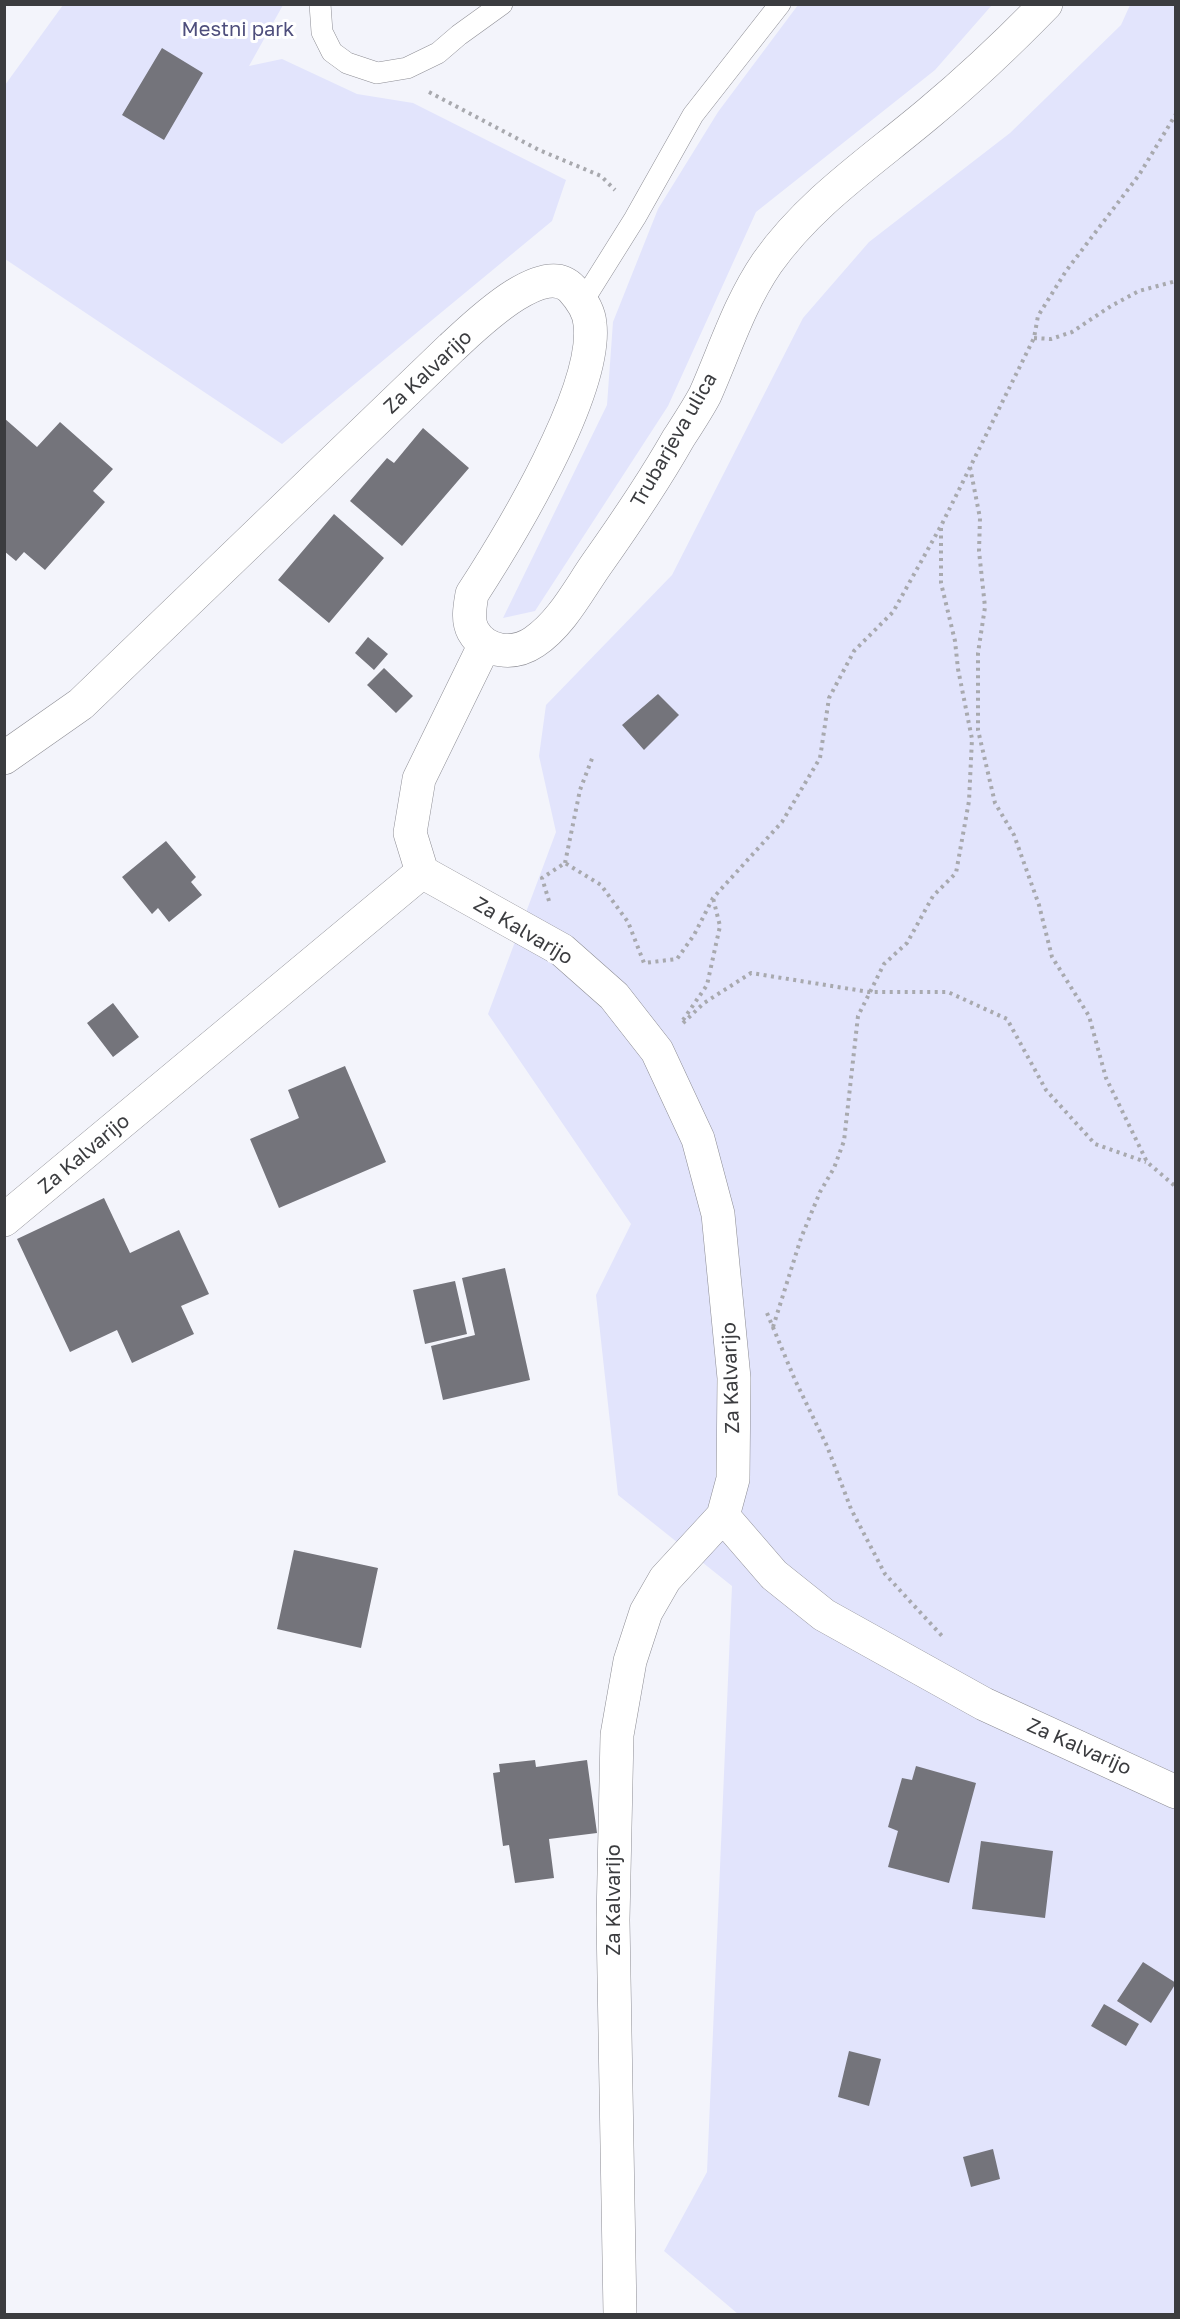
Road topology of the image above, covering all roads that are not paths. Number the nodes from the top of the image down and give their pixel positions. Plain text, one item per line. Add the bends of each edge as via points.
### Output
1 (320, 4) edge
2 (502, 4) edge
3 (780, 4) edge
4 (1046, 4) edge
5 (583, 301) junction
6 (485, 644) junction
7 (4, 758) edge
8 (422, 872) junction
9 (4, 1220) edge
10 (723, 1516) junction
11 (1176, 1792) edge
12 (620, 2314) edge

1 - 2 lane via 322,32 332,52 347,63 377,73 407,68 438,53
3 - 5 lane via 693,115
4 - 6 street, Trubarjeva ulica via 929,113 803,218 767,263 739,310 704,396 651,486 563,614 542,637 525,648 504,652
5 - 6 street via 591,323 590,348 577,397 538,483 472,594 469,612 473,630
5 - 7 street, Za Kalvarijo via 568,284 550,279 525,289 497,308 81,704
6 - 8 street via 419,779 410,833
8 - 9 street, Za Kalvarijo
8 - 10 street, Za Kalvarijo via 562,950 614,996 657,1051 698,1139 718,1214 734,1378 733,1479
10 - 11 street, Za Kalvarijo via 774,1575 824,1615 984,1704
10 - 12 street, Za Kalvarijo via 665,1580 646,1612 630,1660 617,1735 613,1920

